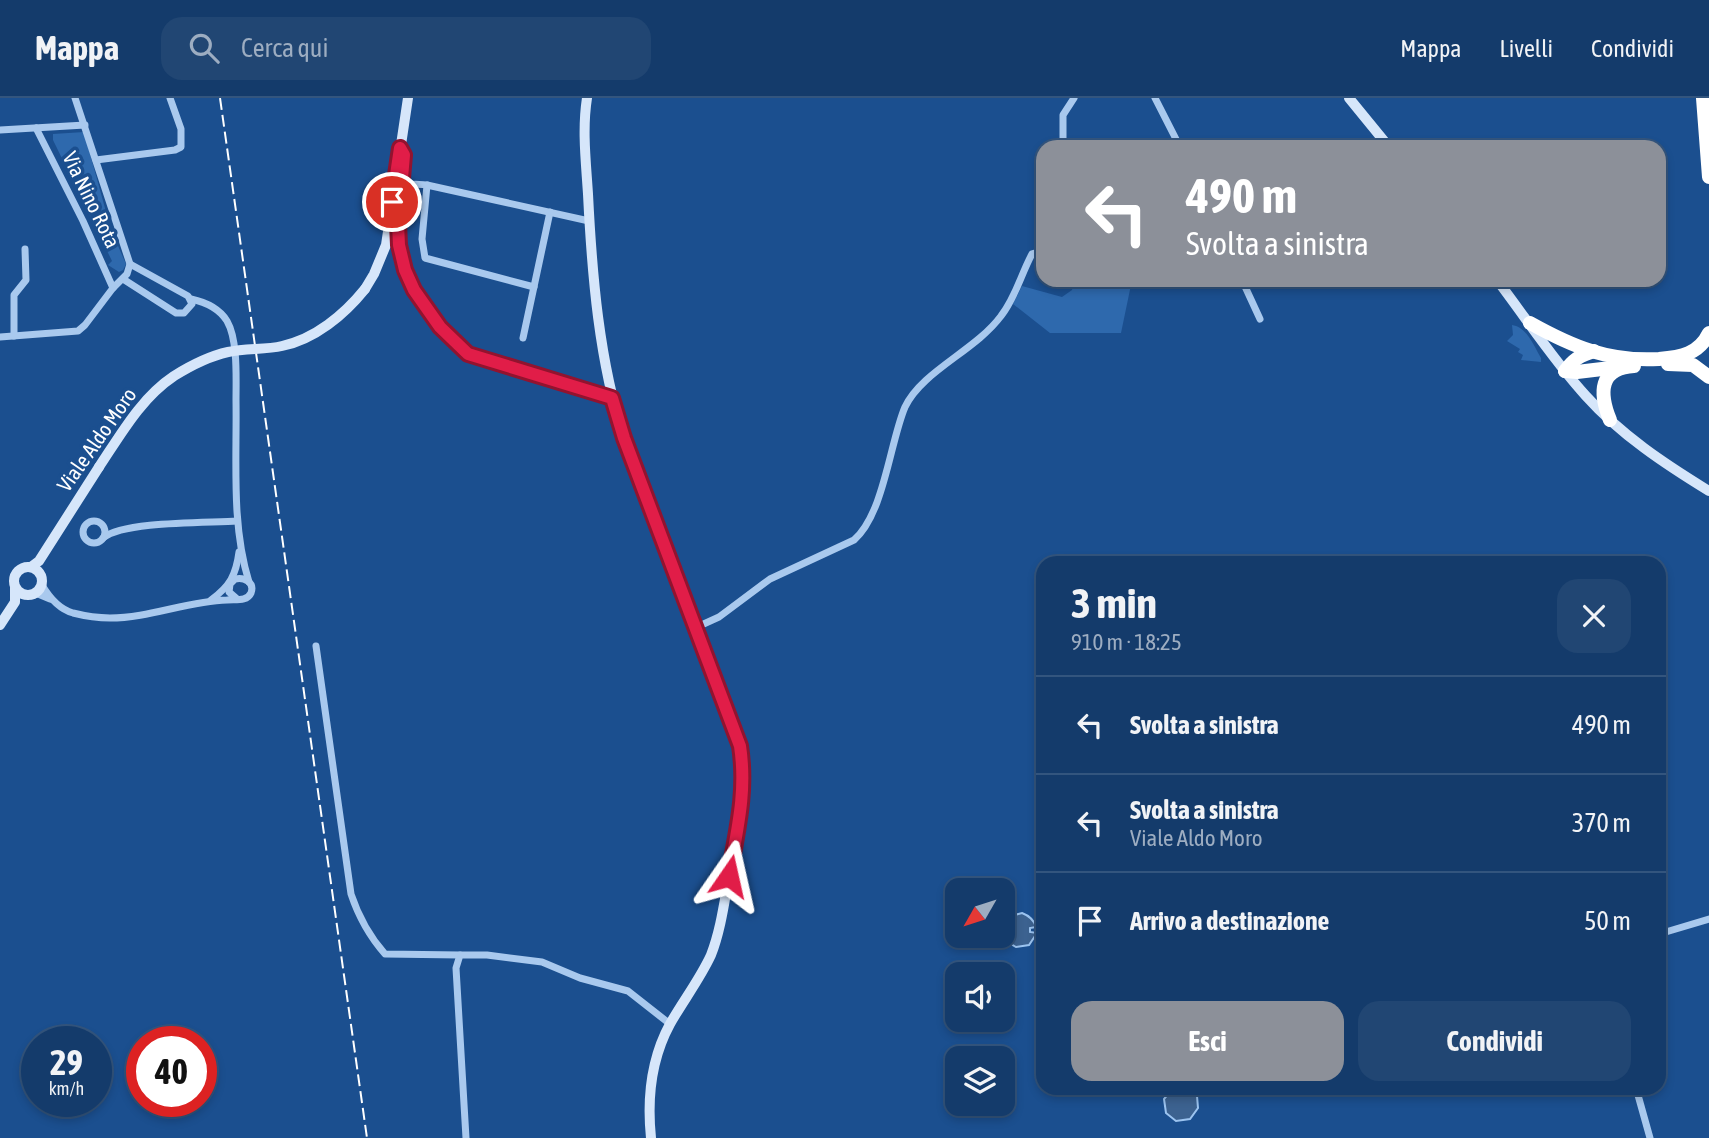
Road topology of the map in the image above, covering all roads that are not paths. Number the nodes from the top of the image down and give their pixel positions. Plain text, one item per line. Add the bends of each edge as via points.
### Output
1 (75, 98) edge
2 (170, 98) edge
3 (408, 98) edge
4 (587, 98) edge
5 (1074, 98) edge
6 (1155, 98) edge
7 (1349, 98) edge
8 (1703, 98) edge
9 (85, 125) junction
10 (36, 128) junction
11 (0, 131) edge
12 (1063, 140) edge
13 (1176, 140) edge
14 (1383, 140) edge
15 (400, 148) junction
16 (96, 160) junction
17 (403, 166) junction
18 (1709, 177) edge
19 (427, 185) junction
20 (401, 192) junction
21 (550, 212) junction
22 (589, 221) junction
23 (25, 249) dead end
24 (1036, 253) edge
25 (130, 264) junction
26 (123, 279) junction
27 (1245, 287) edge
28 (1502, 287) edge
29 (113, 288) junction
30 (534, 288) junction
31 (191, 299) junction
32 (1260, 319) dead end
33 (1530, 323) junction
34 (1709, 333) edge
35 (14, 336) junction
36 (0, 337) edge
37 (523, 338) dead end
38 (1594, 351) junction
39 (1619, 367) junction
40 (1564, 371) junction
41 (1709, 377) edge
42 (612, 398) junction
43 (1610, 420) junction
44 (1709, 491) edge
45 (237, 521) junction
46 (102, 526) junction
47 (115, 530) junction
48 (103, 538) junction
49 (240, 548) junction
50 (36, 567) junction
51 (232, 581) junction
52 (249, 582) junction
53 (42, 584) junction
54 (15, 588) junction
55 (29, 595) junction
56 (237, 599) junction
57 (53, 600) junction
58 (15, 602) junction
59 (206, 603) junction
60 (0, 625) edge
61 (696, 627) junction
62 (316, 646) dead end
63 (1709, 919) edge
64 (1666, 932) edge
65 (460, 955) junction
66 (670, 1024) junction
67 (1638, 1095) edge
68 (466, 1138) edge
69 (651, 1138) edge
70 (1650, 1138) edge

1 - 9 street
2 - 16 street via 181,129 181,147
3 - 15 street, Viale Aldo Moro
4 - 22 street via 584,131
5 - 12 street via 1063,116
6 - 13 street
7 - 14 street
8 - 18 highway
9 - 10 street
9 - 16 street
10 - 11 street
10 - 29 street, Via Nino Rota
15 - 17 street
15 - 50 street, Viale Aldo Moro, bridge via 386,245 365,289 335,320 312,335 283,346 228,352 174,376 153,393 133,415
16 - 25 street
17 - 19 street via 412,178
17 - 20 street
19 - 20 street via 412,183
19 - 21 street
19 - 30 street via 422,239 425,258
20 - 42 street via 399,245 405,270 440,327 468,354
21 - 22 street
21 - 30 street
22 - 42 street
23 - 35 street via 26,280 13,295
24 - 61 street via 1001,317 915,390 864,531 770,579 719,617
25 - 26 street
25 - 31 street
26 - 29 street
26 - 31 street via 176,313 187,311
27 - 32 street
28 - 33 street
29 - 35 street via 78,331
30 - 37 street
31 - 45 street via 219,312 231,335 236,371
33 - 38 highway
33 - 40 street
34 - 38 highway via 1693,353 1673,358 1633,360
35 - 36 street
38 - 40 highway via 1572,361
39 - 40 highway
39 - 41 highway via 1693,365
39 - 43 highway via 1603,388
40 - 43 street
42 - 61 street
43 - 44 street
45 - 47 street
45 - 49 street
46 - 47 street
46 - 48 street
46 - 48 street via 92,521 82,532 90,543
47 - 48 street
49 - 51 street
49 - 52 street
50 - 53 street
50 - 54 street, Viale Aldo Moro via 15,574
51 - 52 street via 243,578
51 - 56 street via 229,592
51 - 59 street
52 - 56 street via 249,595
53 - 55 street
53 - 57 street
54 - 55 street
54 - 58 street
55 - 57 street
55 - 58 street
56 - 59 street
57 - 59 street via 62,609 112,618
58 - 60 street
61 - 66 street via 740,746 743,799 711,955
62 - 65 street via 356,909 385,954
63 - 64 street
65 - 66 street via 542,962 628,991
65 - 68 street via 456,968
66 - 69 street via 656,1056 650,1090
67 - 70 street

